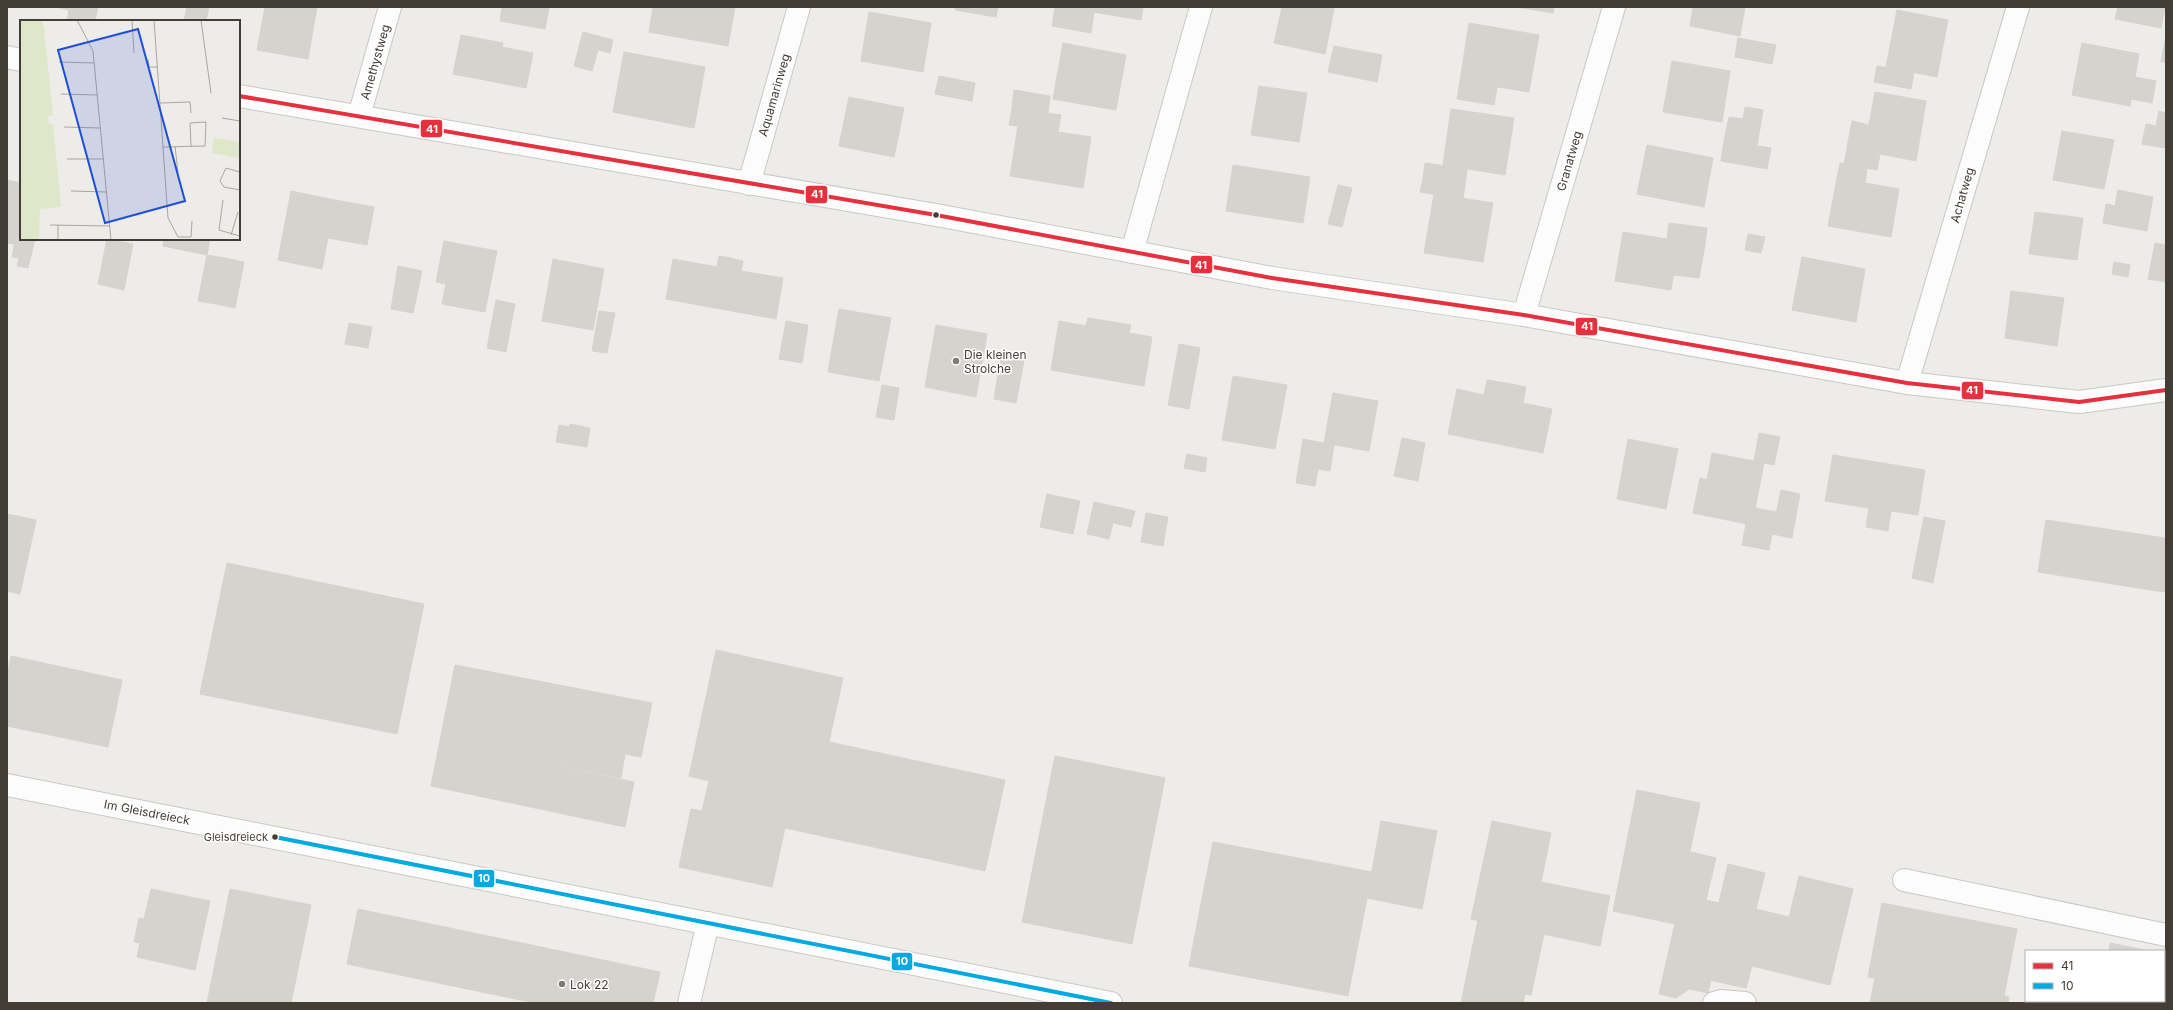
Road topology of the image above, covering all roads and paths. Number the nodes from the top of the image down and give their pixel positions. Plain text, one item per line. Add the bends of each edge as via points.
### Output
1 (390, 7) edge
2 (799, 7) edge
3 (1201, 7) edge
4 (1614, 7) edge
5 (2018, 7) edge
6 (7, 57) edge
7 (20, 60) edge
8 (240, 96) edge
9 (359, 116) junction
10 (749, 184) junction
11 (1132, 252) junction
12 (1524, 315) junction
13 (1906, 383) junction
14 (2166, 390) edge
15 (7, 785) edge
16 (1904, 880) dead end
17 (708, 923) junction
18 (2166, 935) edge
19 (689, 1003) edge
20 (1111, 1003) edge
21 (1714, 1003) edge
22 (1745, 1003) edge

1 - 9 street, Amethystweg
2 - 10 street, Aquamarinweg
3 - 11 street
4 - 12 street, Granatweg
5 - 13 street, Achatweg
6 - 7 street
8 - 9 street
9 - 10 street
10 - 11 street
11 - 12 street via 1272,278
12 - 13 street
13 - 14 street via 2079,402
15 - 17 street, Im Gleisdreieck
16 - 18 street
17 - 19 street
17 - 20 street, Im Gleisdreieck
21 - 22 street

